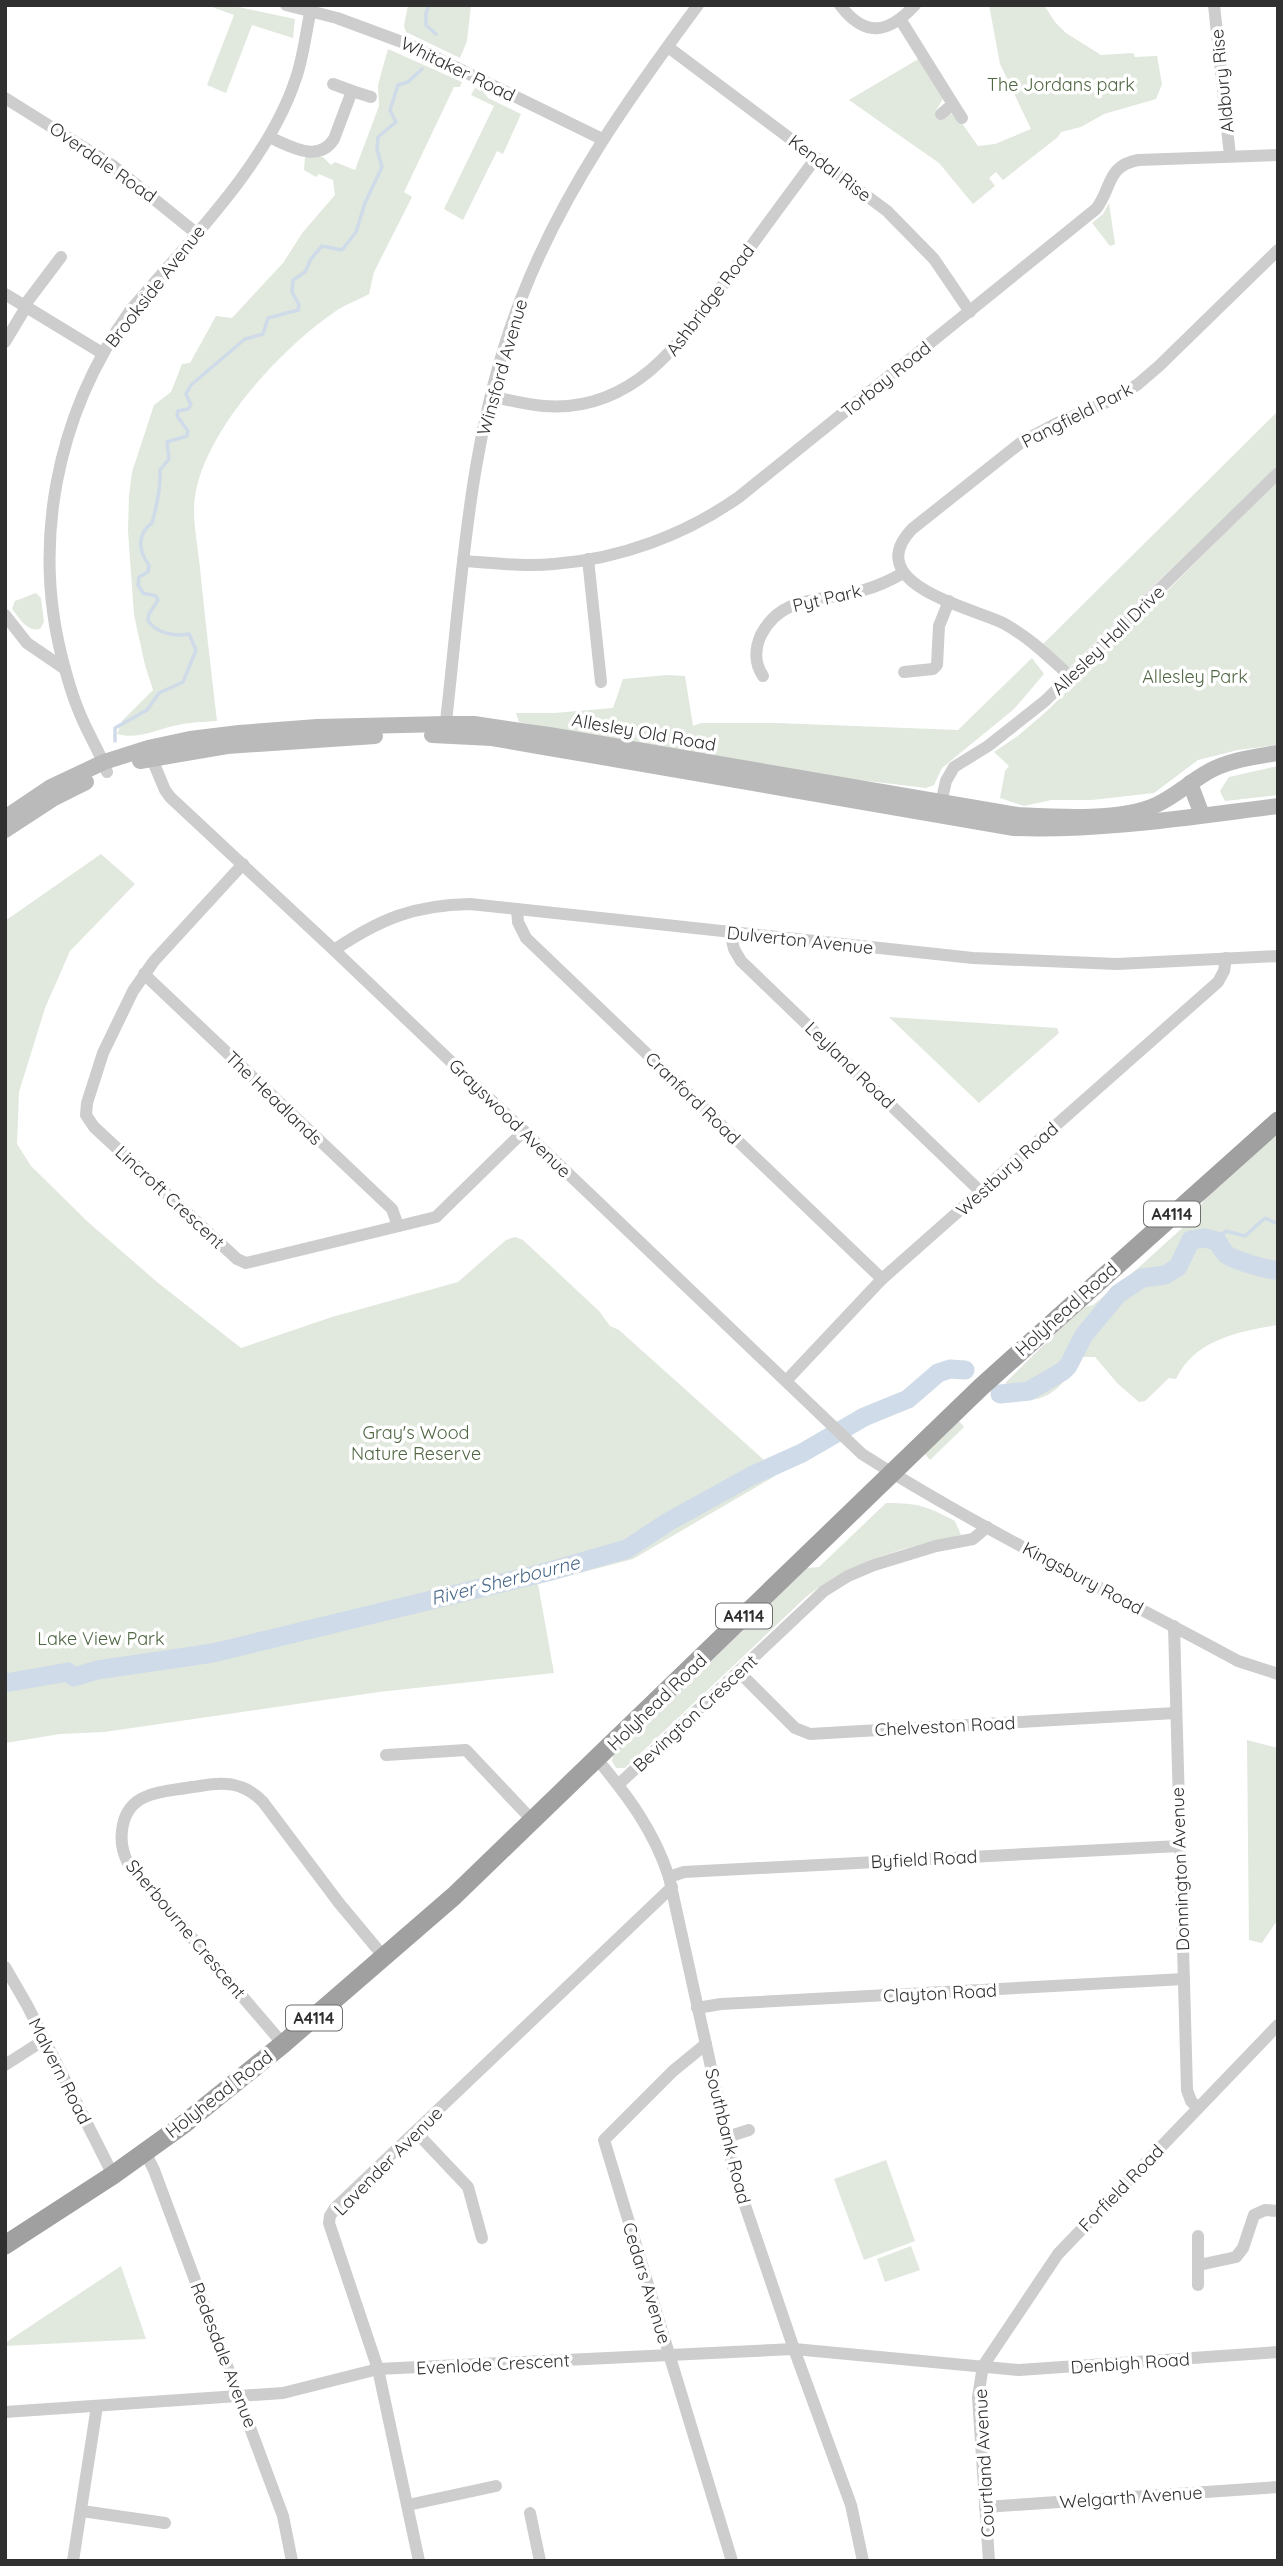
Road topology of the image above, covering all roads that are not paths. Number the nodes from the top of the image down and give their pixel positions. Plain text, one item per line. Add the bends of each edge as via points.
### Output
1 (286, 5) edge
2 (698, 5) edge
3 (840, 5) edge
4 (915, 5) edge
5 (1214, 5) edge
6 (311, 8) edge
7 (900, 19) junction
8 (668, 47) junction
9 (333, 84) dead end
10 (352, 91) junction
11 (371, 97) dead end
12 (5, 98) edge
13 (953, 104) junction
14 (941, 114) dead end
15 (962, 118) dead end
16 (269, 137) junction
17 (602, 139) junction
18 (1278, 155) edge
19 (1230, 156) junction
20 (816, 158) junction
21 (196, 233) junction
22 (1278, 250) edge
23 (61, 257) dead end
24 (5, 294) edge
25 (25, 306) junction
26 (970, 312) junction
27 (5, 342) edge
28 (102, 353) junction
29 (491, 396) junction
30 (1278, 473) edge
31 (588, 559) junction
32 (463, 561) junction
33 (903, 573) junction
34 (949, 601) junction
35 (5, 615) edge
36 (65, 669) junction
37 (904, 672) dead end
38 (763, 676) dead end
39 (1070, 676) junction
40 (601, 682) dead end
41 (445, 729) junction
42 (150, 753) junction
43 (1278, 753) edge
44 (106, 767) junction
45 (708, 769) junction
46 (1190, 783) junction
47 (942, 803) junction
48 (1278, 806) edge
49 (1202, 816) junction
50 (5, 818) edge
51 (5, 830) edge
52 (243, 864) junction
53 (517, 909) junction
54 (730, 932) junction
55 (334, 950) junction
56 (1278, 956) edge
57 (1226, 958) junction
58 (144, 974) junction
59 (1278, 1121) edge
60 (524, 1131) junction
61 (981, 1192) junction
62 (398, 1226) junction
63 (883, 1279) junction
64 (786, 1381) junction
65 (891, 1473) junction
66 (987, 1527) junction
67 (1174, 1626) junction
68 (739, 1672) junction
69 (1278, 1674) edge
70 (1175, 1713) junction
71 (386, 1755) dead end
72 (597, 1759) junction
73 (619, 1784) junction
74 (533, 1820) junction
75 (1179, 1846) junction
76 (670, 1882) junction
77 (384, 1958) junction
78 (5, 1967) edge
79 (1184, 1979) junction
80 (697, 2008) junction
81 (1278, 2025) edge
82 (44, 2040) junction
83 (284, 2043) junction
84 (706, 2044) junction
85 (5, 2066) edge
86 (1198, 2108) junction
87 (749, 2130) dead end
88 (416, 2132) junction
89 (727, 2137) junction
90 (145, 2151) junction
91 (113, 2175) junction
92 (1278, 2211) edge
93 (1198, 2236) dead end
94 (482, 2238) dead end
95 (5, 2245) edge
96 (1199, 2265) junction
97 (1198, 2285) dead end
98 (794, 2349) junction
99 (1278, 2352) edge
100 (670, 2355) junction
101 (983, 2366) junction
102 (379, 2370) junction
103 (240, 2397) junction
104 (97, 2406) junction
105 (5, 2412) edge
106 (496, 2486) dead end
107 (1278, 2487) edge
108 (408, 2505) junction
109 (985, 2507) junction
110 (82, 2511) junction
111 (530, 2513) dead end
112 (165, 2523) dead end
113 (73, 2561) edge
114 (292, 2561) edge
115 (419, 2561) edge
116 (540, 2561) edge
117 (732, 2561) edge
118 (863, 2561) edge
119 (989, 2561) edge

1 - 6 street, Whitaker Road
2 - 8 street, Winsford Avenue
3 - 7 street via 855,23 869,29
4 - 7 street
5 - 19 street, Aldbury Rise
6 - 16 street, Brookside Avenue via 296,78
6 - 17 street, Whitaker Road via 418,49
7 - 13 street
8 - 17 street, Winsford Avenue
8 - 20 street, Kendal Rise
9 - 10 street
10 - 11 street
10 - 16 street via 334,139 324,149 312,153
12 - 21 street, Overdale Road via 112,165
13 - 14 street
13 - 15 street
16 - 21 street, Brookside Avenue via 244,176
17 - 29 street, Winsford Avenue via 537,261
18 - 19 street, Torbay Road
19 - 26 street, Torbay Road via 1126,163 1113,175 1096,209
20 - 26 street, Kendal Rise via 899,222 934,259
20 - 29 street, Ashbridge Road via 686,336 639,380 596,399 565,405 544,406
21 - 28 street, Brookside Avenue via 130,311
22 - 33 street, Pangfield Park via 1138,384 1023,442 912,529 899,550
23 - 25 street
24 - 25 street
25 - 27 street
25 - 28 street
26 - 31 street, Torbay Road via 723,508 663,538
28 - 36 street, Brookside Avenue via 76,408 52,507 52,610
29 - 32 street, Winsford Avenue
30 - 39 street, Allesley Hall Drive
31 - 32 street, Torbay Road via 528,565
31 - 40 street
32 - 41 street, Winsford Avenue
33 - 34 street via 917,587
33 - 38 street, Pyt Park via 863,591 800,602 779,612 756,644
34 - 37 street via 939,626 937,665
34 - 39 street via 1020,634
35 - 36 street via 27,643
36 - 44 street, Brookside Avenue via 80,715
39 - 47 street, Allesley Hall Drive via 1012,728 954,767
41 - 42 main road, Allesley Old Road via 331,727 239,733 190,739
41 - 45 main road, Allesley Old Road via 474,724 513,729
42 - 44 main road, Allesley Old Road
42 - 52 street, Grayswood Avenue via 170,797
43 - 46 main road, Allesley Old Road via 1241,759
44 - 50 main road, Allesley Old Road via 51,787
44 - 51 main road, Allesley Old Road
45 - 47 main road, Allesley Old Road
45 - 49 main road, Allesley Old Road via 1014,828 1087,828
46 - 47 main road, Allesley Old Road via 1146,809 1082,816 1018,815
46 - 49 main road
48 - 49 main road, Allesley Old Road
52 - 55 street, Grayswood Avenue
52 - 58 street, Lincroft Crescent
53 - 54 street, Dulverton Avenue
53 - 55 street, Dulverton Avenue via 470,904 422,908 363,930
53 - 63 street, Cranford Road via 526,938
54 - 57 street, Dulverton Avenue via 1034,961 1118,964
54 - 61 street, Leyland Road via 741,961
55 - 60 street, Grayswood Avenue
56 - 57 street, Dulverton Avenue
57 - 61 street, Westbury Road via 1218,982
58 - 62 street, The Headlands via 392,1209
58 - 62 street, Lincroft Crescent via 113,1027 90,1092 86,1115 94,1127 246,1264
59 - 65 highway, Holyhead Road / A4114 via 996,1372
60 - 62 street, Lincroft Crescent via 436,1217
60 - 64 street, Grayswood Avenue
61 - 63 street, Westbury Road
63 - 64 street, Westbury Road
64 - 65 street, Grayswood Avenue via 862,1454
65 - 66 street, Kingsbury Road
65 - 72 highway, Holyhead Road / A4114
66 - 67 street, Kingsbury Road
66 - 68 street, Bevington Crescent via 973,1539 897,1557 848,1576 802,1609
67 - 69 street, Kingsbury Road via 1242,1663
67 - 70 street, Donnington Avenue
68 - 70 street, Chelveston Road via 795,1728 810,1734
68 - 73 street, Bevington Crescent
70 - 75 street, Donnington Avenue
71 - 74 street via 466,1750
72 - 73 street, Southbank Road
72 - 74 highway, Holyhead Road / A4114
73 - 76 street, Southbank Road via 651,1832
74 - 77 highway, Holyhead Road / A4114
75 - 76 street, Byfield Road via 684,1872
75 - 79 street, Donnington Avenue
76 - 80 street, Southbank Road
76 - 88 street, Lavender Avenue
77 - 83 highway, Holyhead Road / A4114
77 - 83 street, Sherbourne Crescent via 264,1802 249,1790 212,1784 141,1799 125,1819 121,1834 128,1863
78 - 82 street, Malvern Road
79 - 80 street, Clayton Road
79 - 86 street, Donnington Avenue via 1187,2090
80 - 84 street, Southbank Road
81 - 86 street, Forfield Road
82 - 85 street
82 - 91 street, Malvern Road
83 - 90 highway, Holyhead Road / A4114
84 - 89 street, Southbank Road
84 - 100 street, Cedars Avenue via 604,2140
86 - 101 street, Forfield Road via 1058,2254
87 - 89 street
88 - 94 street via 468,2187
88 - 102 street, Lavender Avenue via 330,2216
89 - 98 street, Southbank Road via 735,2176
90 - 91 highway, Holyhead Road / A4114
90 - 103 street, Redesdale Avenue
91 - 95 highway, Holyhead Road / A4114
92 - 96 street via 1254,2215 1236,2257
93 - 96 street
96 - 97 street
98 - 100 street, Evenlode Crescent
98 - 101 street, Evenlode Crescent
98 - 118 street, Southbank Road via 851,2505
99 - 101 street, Denbigh Road via 1019,2370
100 - 102 street, Evenlode Crescent
100 - 117 street, Cedars Avenue
101 - 109 street, Courtland Avenue via 978,2397
102 - 103 street, Evenlode Crescent via 284,2393
102 - 108 street, Lavender Avenue
103 - 104 street, Evenlode Crescent
103 - 114 street, Redesdale Avenue via 283,2516
104 - 105 street, Evenlode Crescent
104 - 110 street
106 - 108 street
107 - 109 street, Welgarth Avenue
108 - 115 street, Lavender Avenue
109 - 119 street, Courtland Avenue
110 - 112 street
110 - 113 street
111 - 116 street

